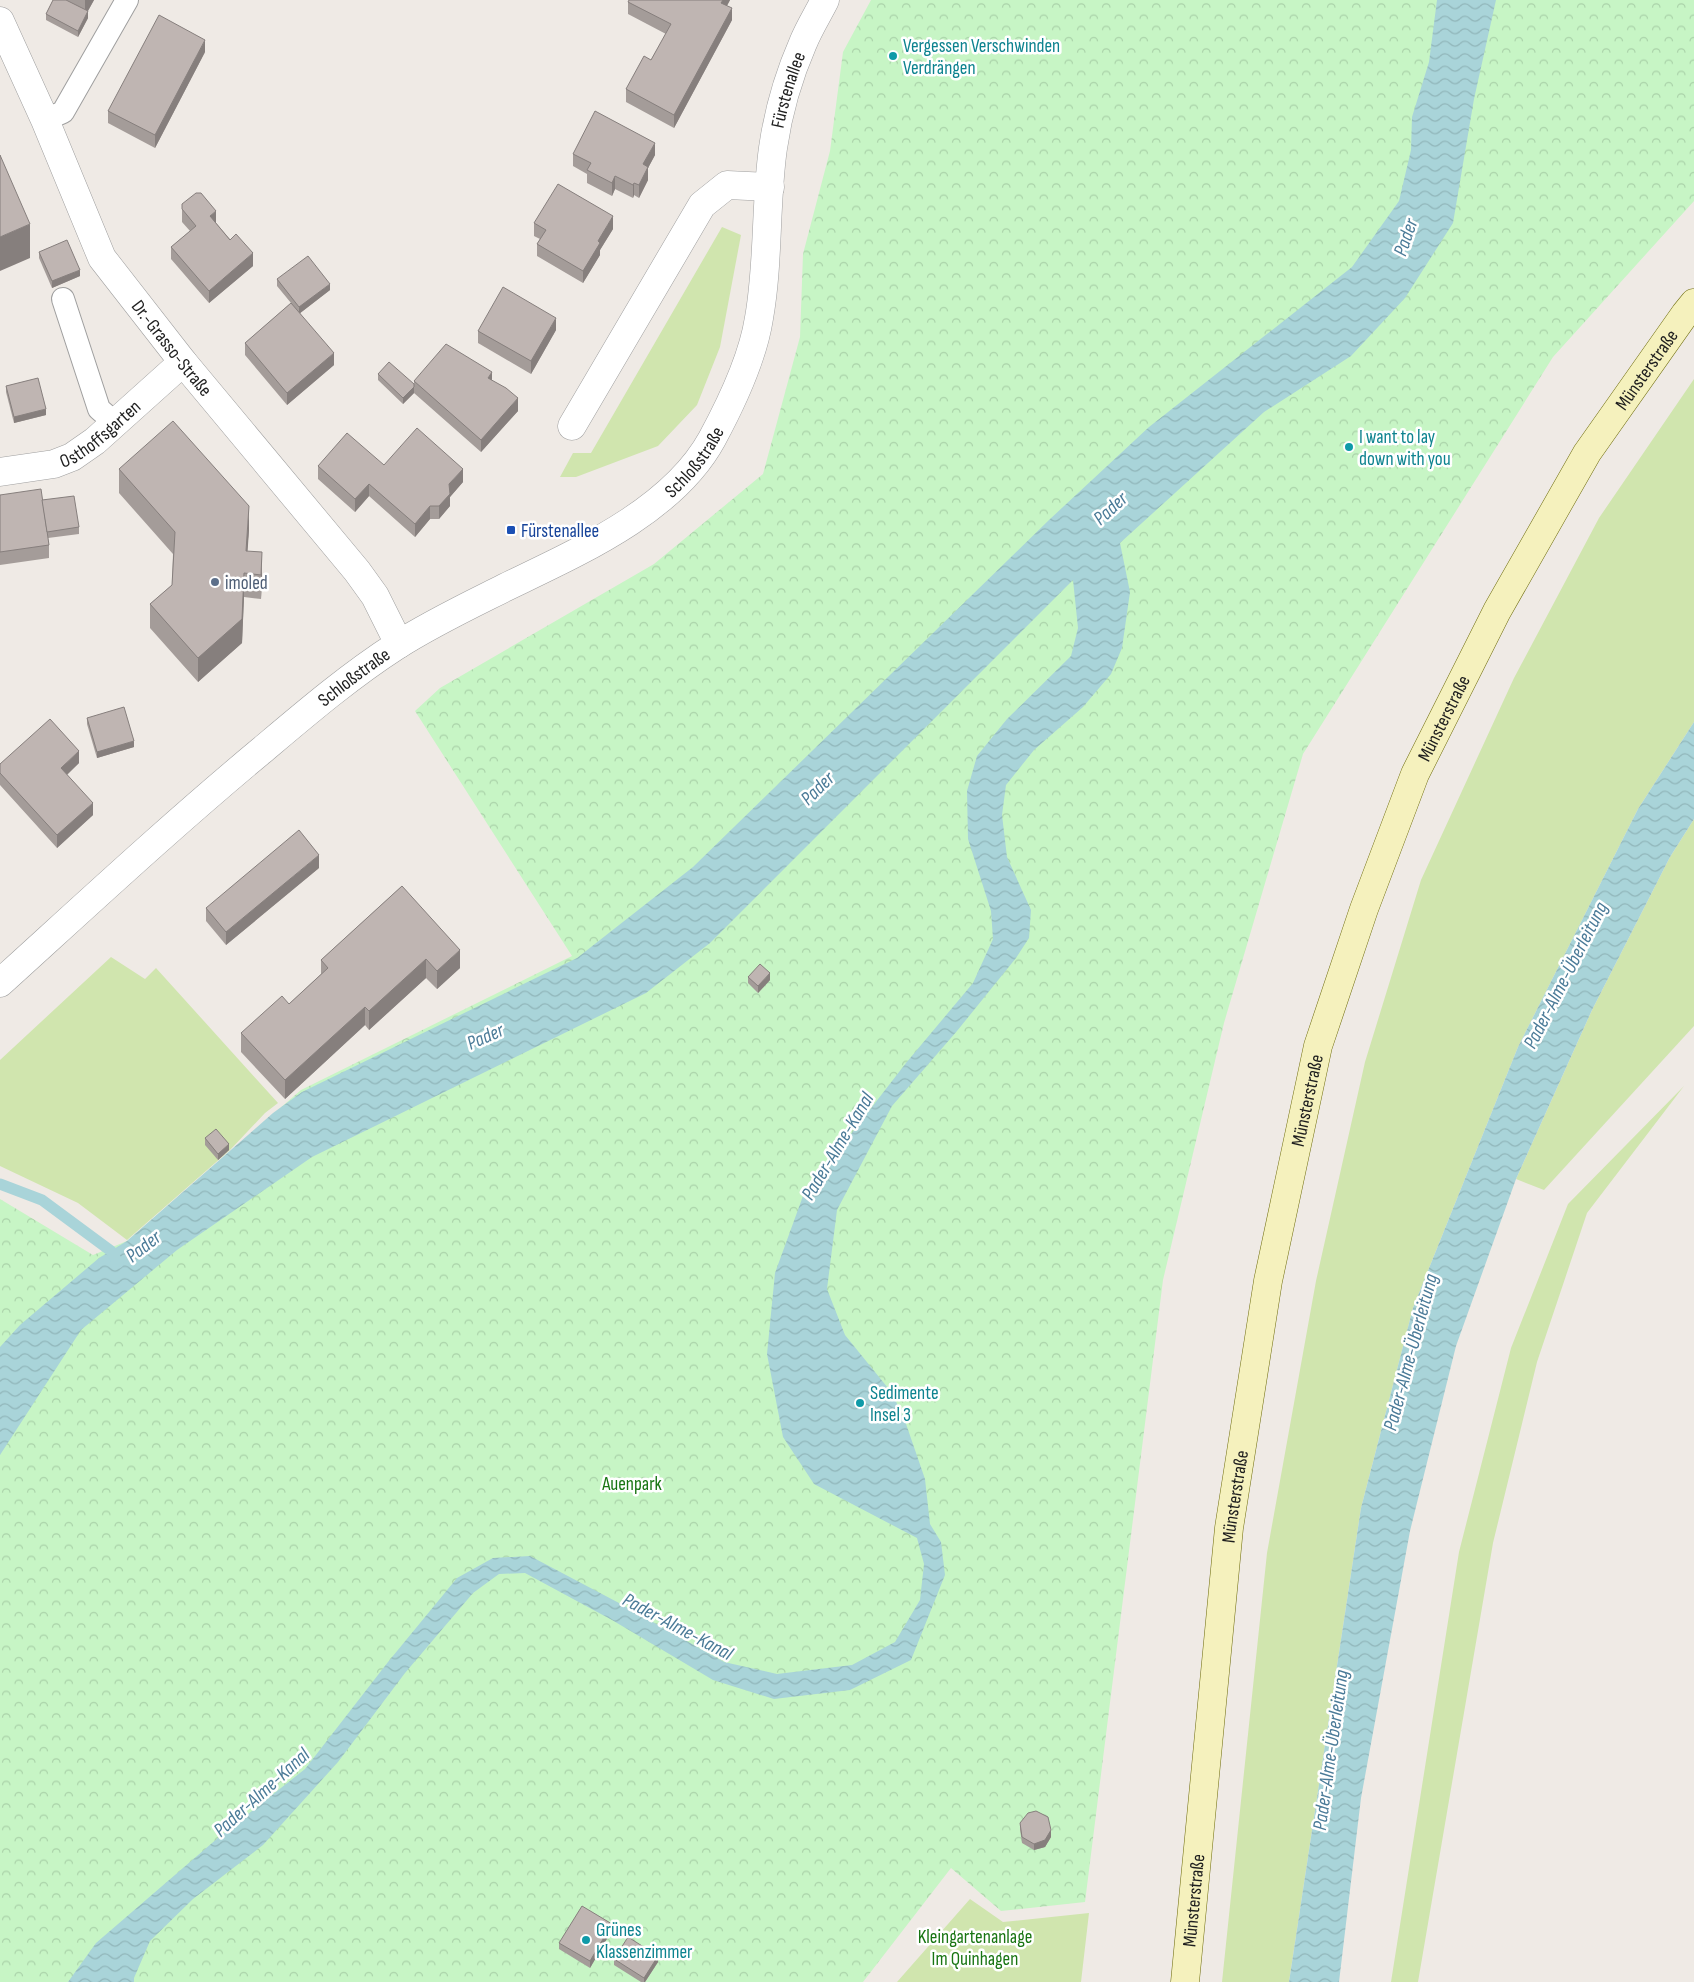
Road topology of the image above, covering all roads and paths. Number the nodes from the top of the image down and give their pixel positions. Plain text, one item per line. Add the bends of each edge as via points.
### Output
1 (127, 0) edge
2 (825, 0) edge
3 (0, 21) edge
4 (45, 120) junction
5 (770, 187) junction
6 (63, 299) dead end
7 (1694, 303) edge
8 (183, 362) junction
9 (726, 409) joint
10 (115, 423) junction
11 (572, 426) dead end
12 (0, 472) edge
13 (399, 644) junction
14 (0, 983) edge
15 (1185, 1982) edge

1 - 4 lane via 62,112
2 - 5 street, Fürstenallee via 803,42 786,93 773,148
3 - 4 street, Dr.-Grasso-Straße
4 - 8 street, Dr.-Grasso-Straße via 102,258
5 - 9 street, Fürstenallee via 759,320 752,349
5 - 11 street via 727,185 702,206
6 - 10 lane via 98,409
7 - 15 main road, Münsterstraße via 1587,453 1496,611 1416,774 1364,909 1318,1046 1268,1281 1229,1528
8 - 10 street, Osthoffsgarten
8 - 13 street, Dr.-Grasso-Straße via 357,571 375,596
9 - 13 street, Schloßstraße via 710,442 687,473 661,499 628,523
10 - 12 street, Osthoffsgarten via 72,457 54,464
13 - 14 street, Schloßstraße via 350,677 232,775

